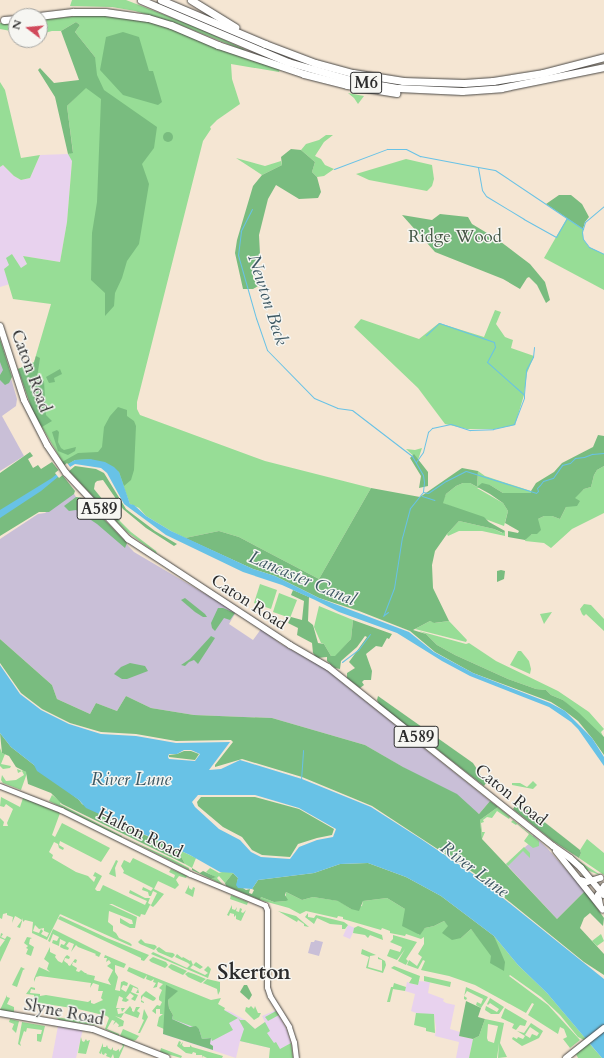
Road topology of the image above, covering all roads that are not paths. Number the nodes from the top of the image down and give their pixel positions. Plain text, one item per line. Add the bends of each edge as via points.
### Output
1 (141, 0) edge
2 (161, 0) edge
3 (191, 0) edge
4 (48, 15) edge
5 (4, 20) dead end
6 (8, 20) edge
7 (265, 44) junction
8 (604, 57) edge
9 (604, 67) edge
10 (501, 88) junction
11 (0, 326) edge
12 (0, 786) edge
13 (553, 846) junction
14 (585, 872) junction
15 (602, 878) edge
16 (580, 880) junction
17 (592, 881) junction
18 (603, 891) edge
19 (604, 911) edge
20 (0, 1013) edge
21 (604, 1028) edge
22 (167, 1058) edge
23 (296, 1058) edge
24 (566, 1058) edge

1 - 10 highway, M6 via 288,62 351,80 433,91
2 - 7 highway, M6
3 - 7 highway
4 - 10 highway via 104,12 148,18 304,74 372,90 446,96
5 - 6 highway
7 - 8 highway, M6 via 315,63 353,72 421,82 464,83 516,78
9 - 10 highway, M6
11 - 13 main road, Caton Road / A589 via 24,400 47,445 66,473 128,539 328,667
12 - 23 street, Halton Road via 61,810 190,874 266,907 267,987 289,1027
13 - 14 main road, Caton Road / A589
13 - 16 main road, Caton Road / A589
14 - 15 main road
14 - 17 main road, Caton Road / A589
15 - 17 main road
16 - 17 main road
16 - 19 main road, Caton Road / A589
17 - 18 main road, Caton Road / A589
18 - 19 main road via 598,897
20 - 22 main road, Slyne Road via 91,1028
21 - 24 main road

